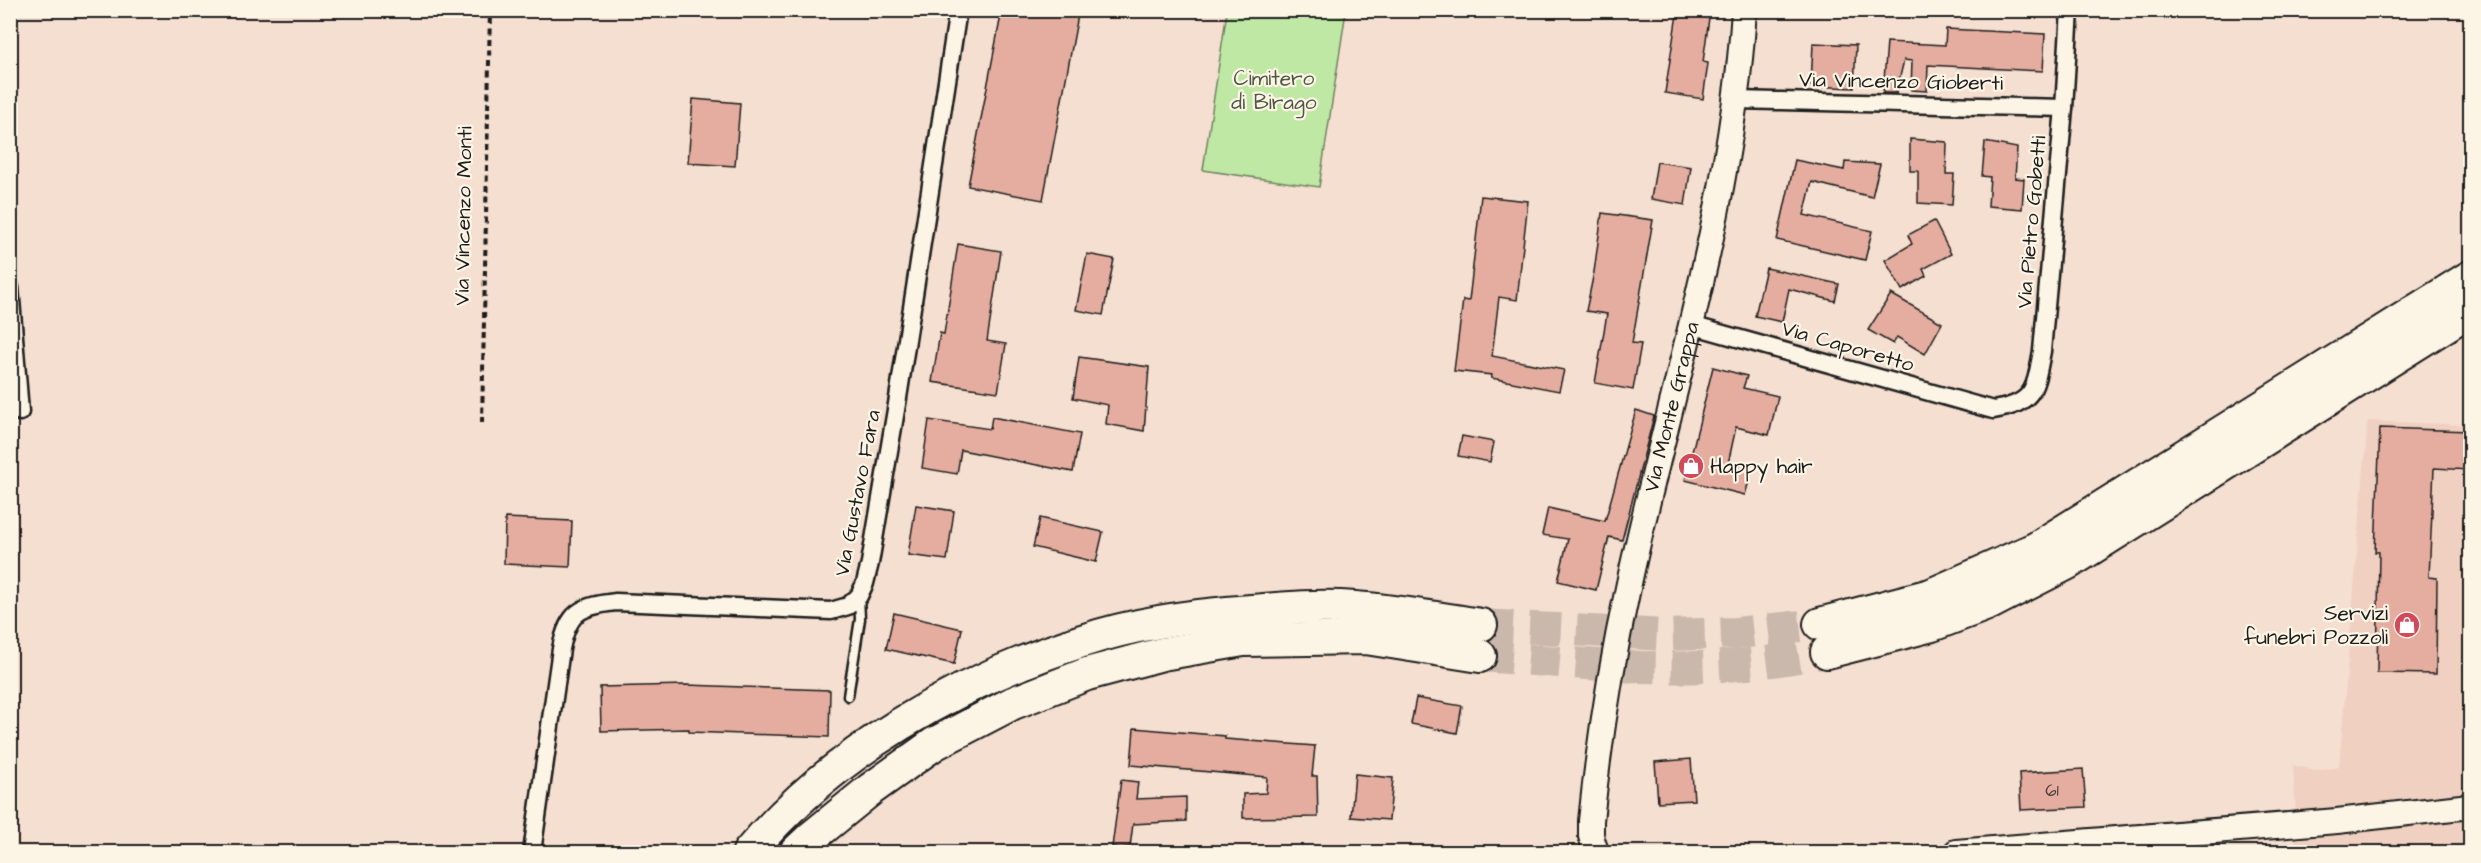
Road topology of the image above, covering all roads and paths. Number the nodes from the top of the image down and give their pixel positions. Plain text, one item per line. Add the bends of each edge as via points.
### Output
1 (490, 10) edge
2 (958, 10) edge
3 (1744, 10) edge
4 (2070, 10) edge
5 (1736, 100) junction
6 (2064, 108) junction
7 (2470, 277) edge
8 (10, 287) edge
9 (2470, 310) edge
10 (1691, 325) junction
11 (1993, 410) joint
12 (20, 412) dead end
13 (482, 423) dead end
14 (859, 596) junction
15 (1481, 625) tunnel mouth
16 (1480, 656) tunnel mouth
17 (848, 696) dead end
18 (1593, 802) junction
19 (2470, 806) edge
20 (2112, 847) edge
21 (532, 852) edge
22 (749, 852) edge
23 (796, 852) edge
24 (1596, 852) edge
25 (1608, 852) edge
26 (1956, 852) edge

1 - 13 path, Via Vincenzo Monti
2 - 14 street, Via Gustavo Fara via 895,420 870,563
3 - 5 street, Via Monte Grappa
4 - 6 street, Via Pietro Gobetti
5 - 6 street, Via Vincenzo Gioberti
5 - 10 street, Via Monte Grappa
6 - 11 street, Via Pietro Gobetti via 2036,381 2028,396 2013,407
7 - 9 highway via 2035,549 1824,638 1932,625 1990,603 2068,562
8 - 12 street
10 - 11 street, Via Caporetto
10 - 18 street, Via Monte Grappa via 1628,586 1607,690
14 - 17 lane via 860,620
14 - 21 street, Via Gustavo Fara via 848,606 831,611 616,602 592,605 574,615 561,649
15 - 22 highway via 1355,608 1293,607 1157,623 1083,640 1013,666 891,730 798,800
16 - 23 highway via 1366,638 1243,640 1162,654 1087,674 1013,703 934,744 871,789
18 - 24 street, Via Monte Grappa via 1591,836
18 - 25 street, Via Monte Grappa
19 - 20 street
20 - 26 street

